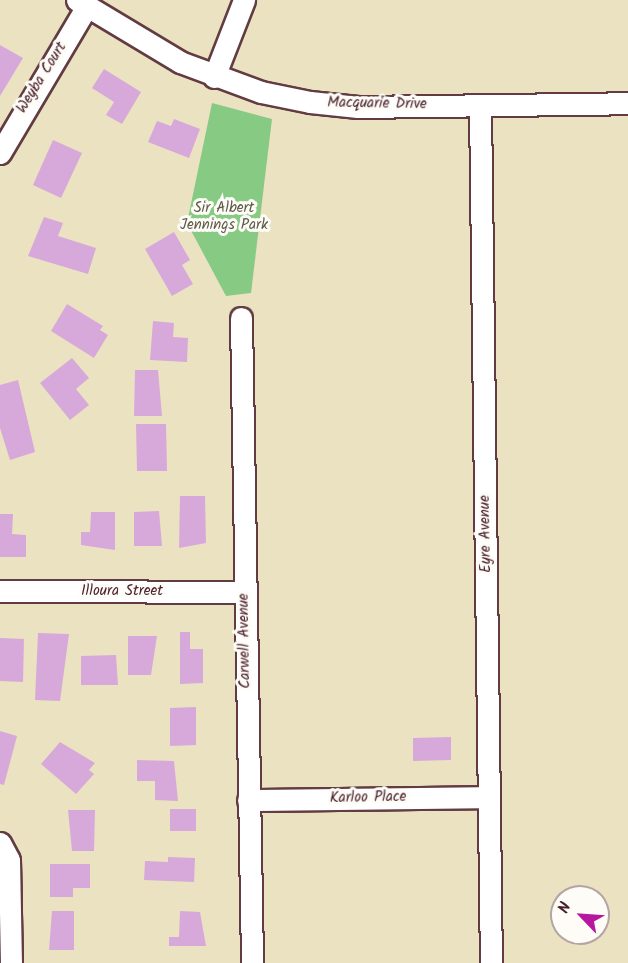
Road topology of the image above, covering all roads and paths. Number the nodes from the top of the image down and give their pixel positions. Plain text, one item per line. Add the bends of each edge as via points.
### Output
1 (244, 0) edge
2 (82, 3) edge
3 (214, 77) junction
4 (628, 103) edge
5 (480, 105) junction
6 (0, 153) edge
7 (241, 318) dead end
8 (0, 591) edge
9 (244, 592) junction
10 (489, 797) junction
11 (248, 800) junction
12 (4, 840) edge
13 (11, 963) edge
14 (252, 963) edge
15 (490, 963) edge

1 - 3 street
2 - 3 street, Macquarie Drive via 161,52
2 - 6 street, Weyba Court
3 - 5 street, Macquarie Drive via 320,103
4 - 5 street, Macquarie Drive
5 - 10 street, Eyre Avenue
7 - 9 street, Carwell Avenue
8 - 9 street, Illoura Street
9 - 11 street, Carwell Avenue
10 - 11 street, Karloo Place
10 - 15 street, Eyre Avenue
11 - 14 street, Carwell Avenue
12 - 13 street via 9,860

